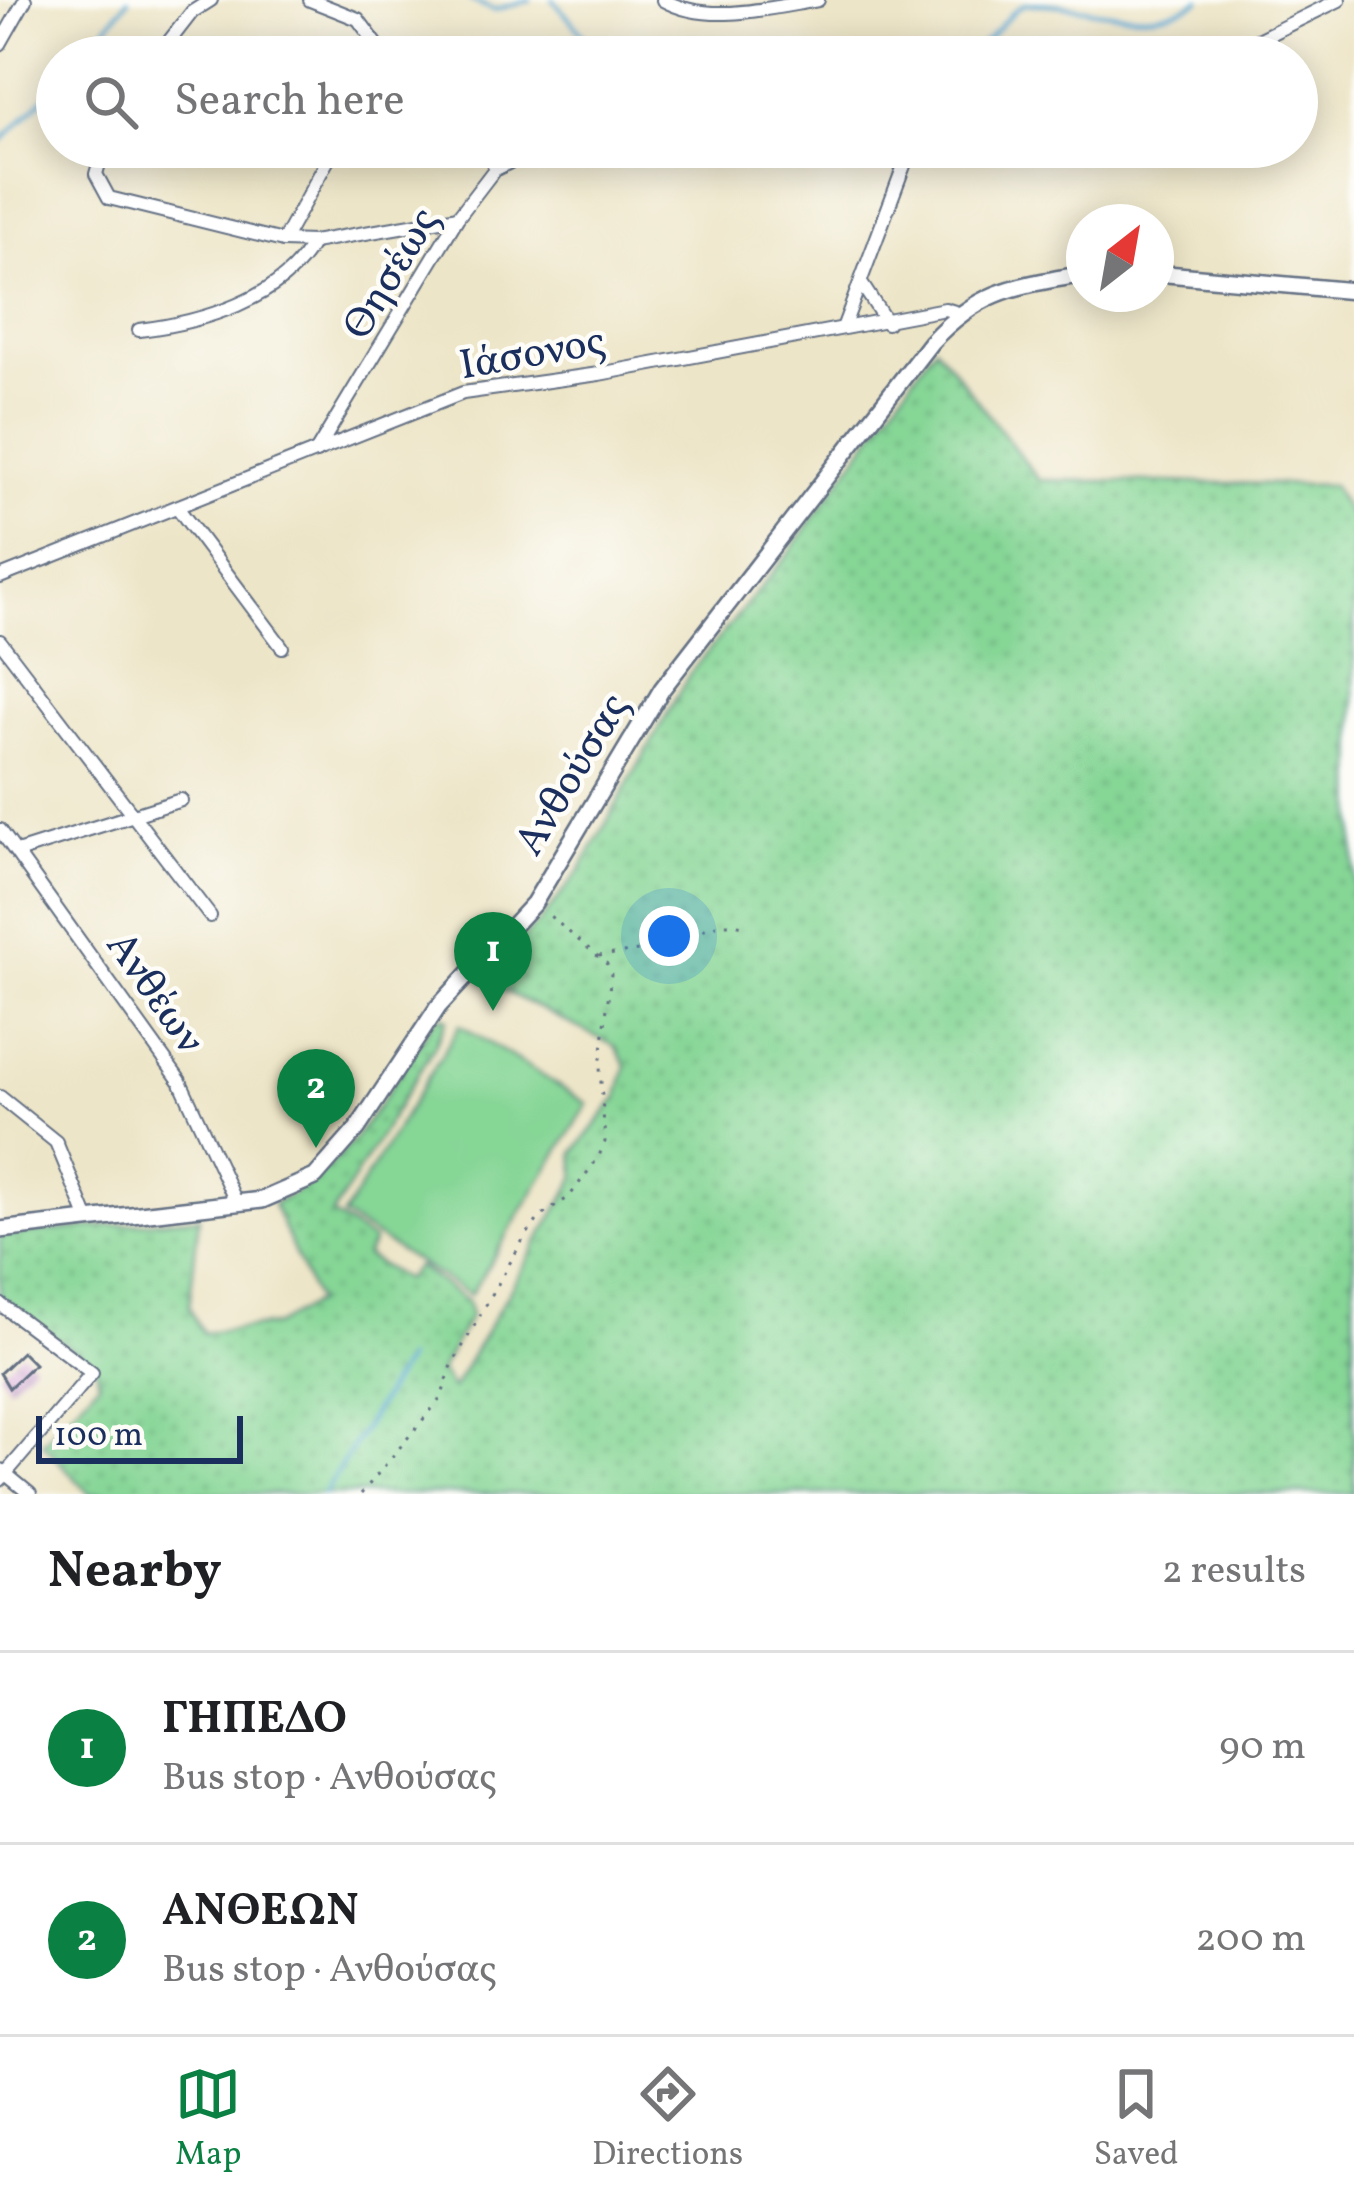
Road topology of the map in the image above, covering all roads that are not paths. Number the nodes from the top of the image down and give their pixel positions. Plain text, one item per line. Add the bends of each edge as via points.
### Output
1 (25, 0) edge
2 (211, 0) edge
3 (310, 0) edge
4 (663, 0) edge
5 (818, 0) edge
6 (1339, 0) edge
7 (174, 36) edge
8 (370, 36) edge
9 (1266, 36) edge
10 (0, 44) edge
11 (98, 168) edge
12 (323, 168) edge
13 (497, 168) edge
14 (903, 168) edge
15 (494, 170) joint
16 (458, 217) junction
17 (283, 241) junction
18 (313, 242) junction
19 (1174, 275) edge
20 (1066, 278) edge
21 (861, 283) junction
22 (1354, 291) edge
23 (958, 314) junction
24 (887, 323) junction
25 (843, 328) junction
26 (139, 331) dead end
27 (315, 453) junction
28 (177, 507) junction
29 (0, 577) edge
30 (0, 641) edge
31 (282, 647) dead end
32 (181, 800) dead end
33 (130, 813) junction
34 (0, 830) edge
35 (17, 852) junction
36 (209, 916) dead end
37 (0, 1097) edge
38 (237, 1204) junction
39 (88, 1220) junction
40 (0, 1231) edge
41 (0, 1304) edge
42 (2, 1474) edge
43 (30, 1494) edge

1 - 10 street
2 - 7 street
3 - 8 street via 358,19
4 - 5 street via 684,12 718,13
6 - 9 street
11 - 17 street via 110,198
12 - 17 street
13 - 15 street
14 - 21 street
15 - 16 street, Θησέως
16 - 18 street
16 - 27 street, Θησέως
17 - 18 street
18 - 26 street via 287,272 233,308
19 - 22 street
20 - 23 street, Ανθούσας via 991,293
21 - 24 street
21 - 25 street
23 - 24 street, Ιάσονος via 945,309
23 - 38 street, Ανθούσας via 662,689 534,903 438,1007 330,1162 287,1192
24 - 25 street, Ιάσονος
25 - 27 street, Ιάσονος via 463,393
27 - 28 street, Ιάσονος
28 - 29 street, Ιάσονος
28 - 31 street
30 - 33 street
32 - 33 street
33 - 35 street
33 - 36 street
34 - 35 street, Ανθέων
35 - 38 street, Ανθέων via 180,1082
37 - 39 street via 56,1142
38 - 39 street, Ανθούσας
39 - 40 street, Ανθούσας
41 - 42 street via 92,1373
42 - 43 street

